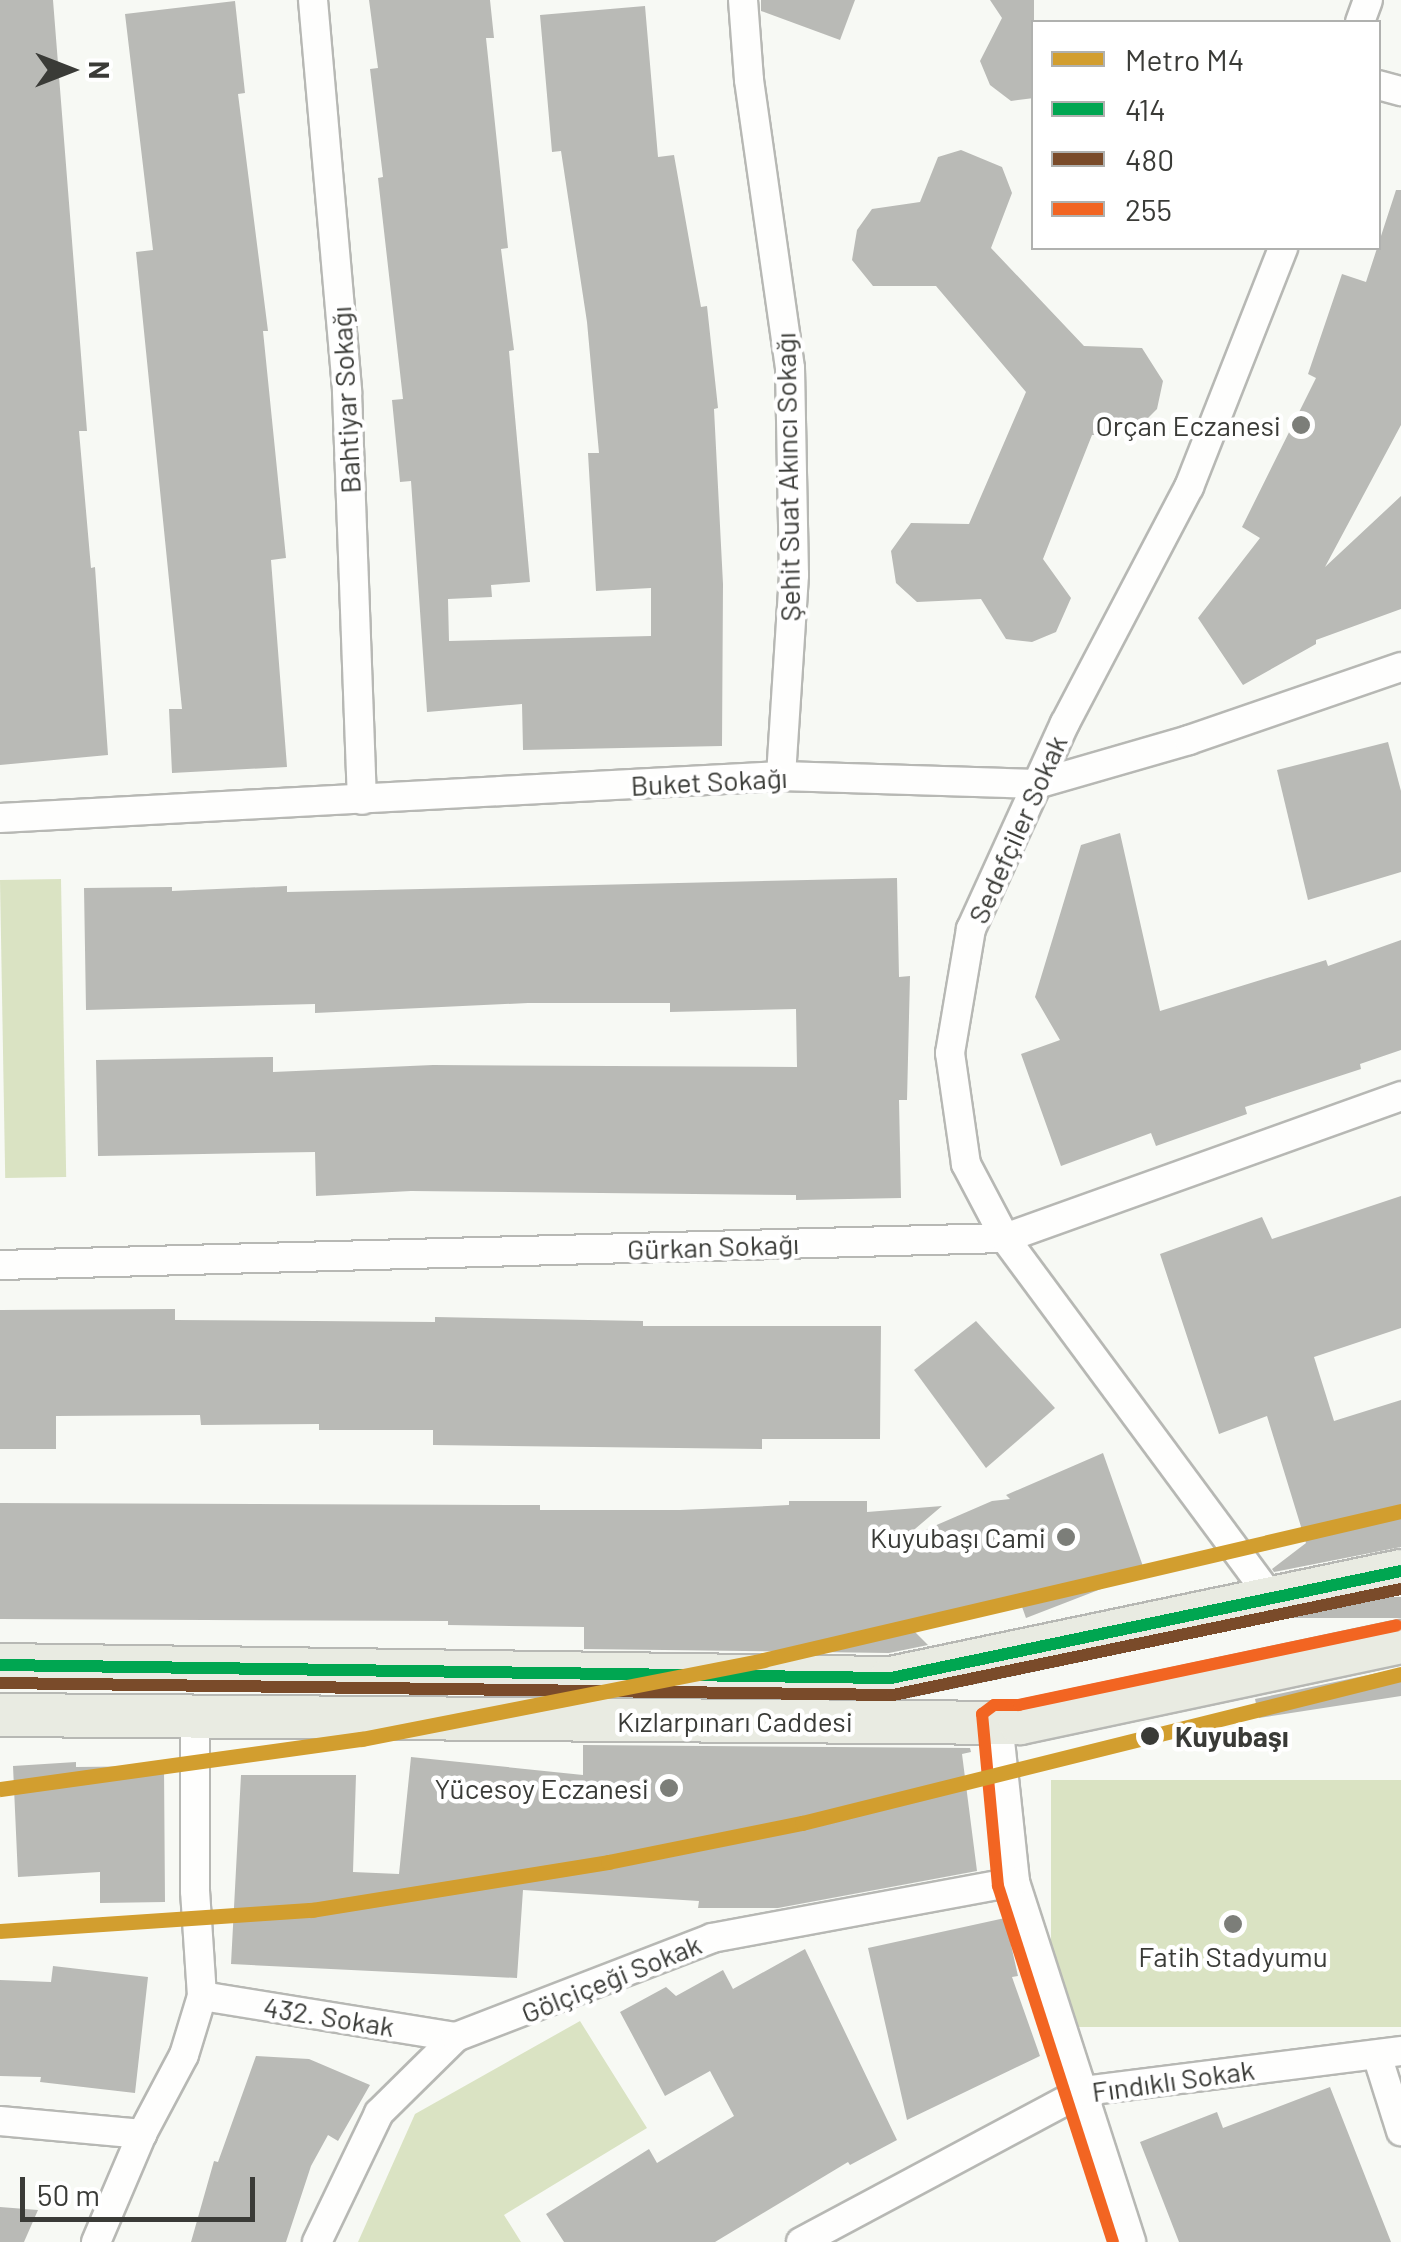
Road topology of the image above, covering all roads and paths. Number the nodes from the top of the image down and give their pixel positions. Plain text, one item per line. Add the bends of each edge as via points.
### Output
1 (313, 0) edge
2 (743, 0) edge
3 (1281, 250) edge
4 (1401, 667) edge
5 (781, 776) junction
6 (1037, 784) junction
7 (362, 800) junction
8 (0, 818) edge
9 (1401, 1096) edge
10 (1006, 1238) junction
11 (0, 1265) edge
12 (1401, 1571) edge
13 (1272, 1599) junction
14 (1401, 1642) edge
15 (0, 1665) edge
16 (0, 1715) edge
17 (195, 1719) junction
18 (998, 1722) junction
19 (1015, 1882) junction
20 (202, 1996) junction
21 (456, 2037) junction
22 (1389, 2053) edge
23 (1084, 2092) junction
24 (0, 2120) edge
25 (1401, 2131) edge
26 (142, 2134) junction
27 (815, 2239) edge
28 (96, 2242) edge
29 (316, 2242) edge
30 (1131, 2242) edge

1 - 7 street, Bahtiyar Sokağı via 347,392
2 - 5 street, Şehit Suat Akıncı Sokağı via 790,368 794,575
3 - 6 street, Sedefçiler Sokak via 1189,487
4 - 6 street, Buket Sokağı
5 - 6 street, Buket Sokağı
5 - 7 street, Buket Sokağı
6 - 10 street, Sedefçiler Sokak via 971,929 950,1053 966,1164
7 - 8 street, Buket Sokağı
9 - 10 street, Gürkan Sokağı
10 - 11 street, Gürkan Sokağı
10 - 13 street, Sedefçiler Sokak
12 - 13 main road, Kızlarpınarı Caddesi
13 - 15 main road, Kızlarpınarı Caddesi via 891,1678
14 - 18 main road, Kızlarpınarı Caddesi via 1020,1723
16 - 17 main road, Kızlarpınarı Caddesi
17 - 18 main road, Kızlarpınarı Caddesi
17 - 20 street
18 - 19 street
19 - 21 street, Gölçiçeği Sokak via 712,1938
19 - 23 street
20 - 21 street, 432. Sokak
20 - 26 street via 184,2055
21 - 29 street, Gölçiçeği Sokak via 379,2114
22 - 23 street, Fındıklı Sokak
22 - 25 street
23 - 27 street, Fındıklı Sokak
23 - 30 street
24 - 26 street
26 - 28 street

